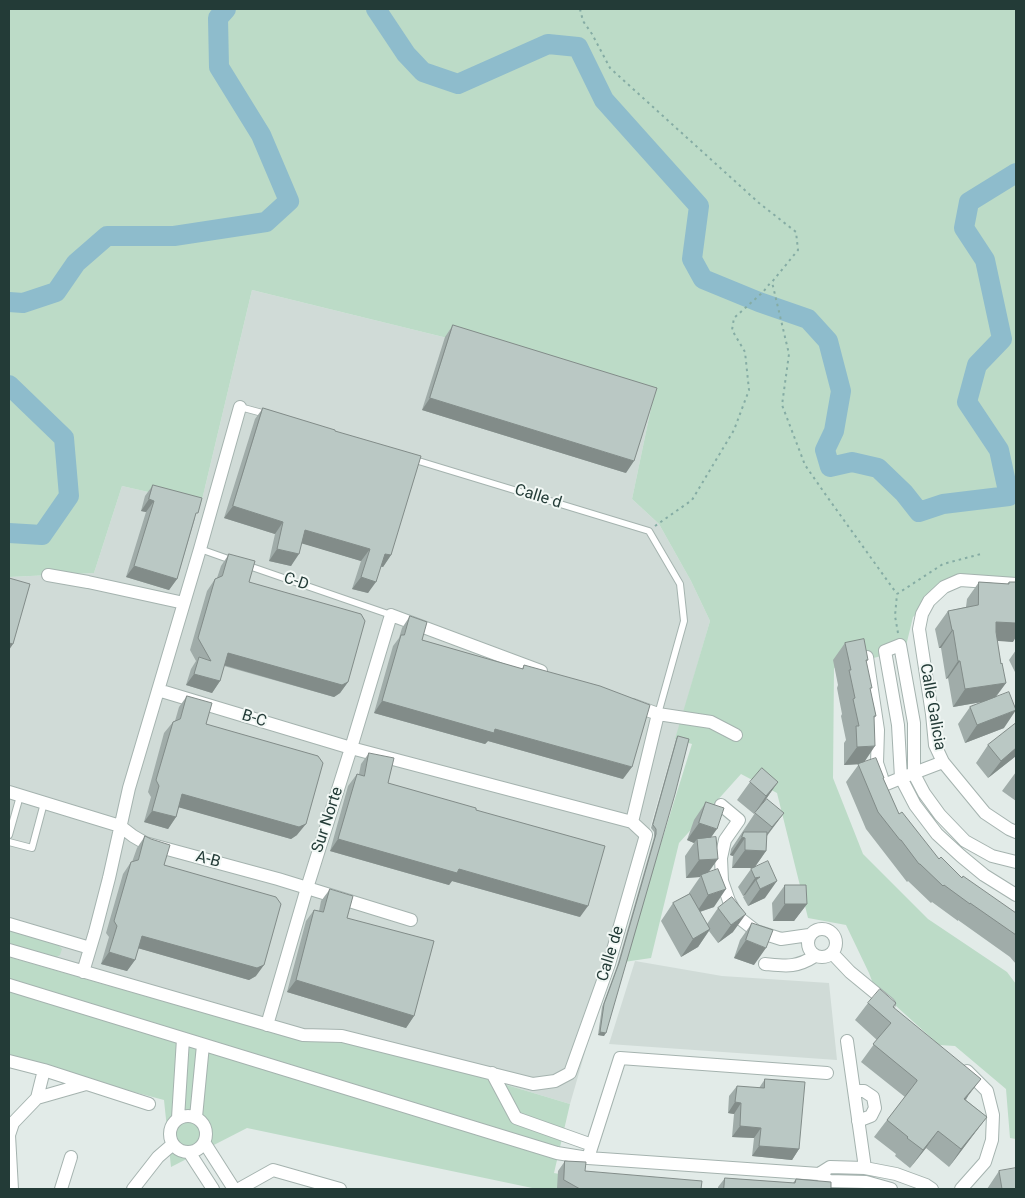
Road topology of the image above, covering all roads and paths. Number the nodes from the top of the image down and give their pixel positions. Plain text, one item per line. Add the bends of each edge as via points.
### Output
1 (580, 9) edge
2 (772, 282) junction
3 (240, 406) joint
4 (268, 415) edge
5 (402, 456) edge
6 (649, 530) junction
7 (200, 549) junction
8 (981, 554) dead end
9 (48, 575) dead end
10 (1016, 584) edge
11 (897, 594) junction
12 (184, 603) junction
13 (391, 616) junction
14 (900, 645) junction
15 (866, 657) edge
16 (556, 677) edge
17 (158, 690) junction
18 (621, 700) edge
19 (658, 714) junction
20 (736, 735) dead end
21 (351, 748) junction
22 (943, 762) junction
23 (914, 774) junction
24 (901, 778) junction
25 (14, 794) edge
26 (44, 803) junction
27 (721, 805) edge
28 (632, 822) junction
29 (120, 826) junction
30 (1016, 832) edge
31 (9, 835) edge
32 (9, 842) edge
33 (1016, 862) edge
34 (307, 888) junction
35 (1016, 895) edge
36 (411, 920) dead end
37 (9, 924) edge
38 (810, 935) junction
39 (90, 948) junction
40 (9, 950) edge
41 (832, 953) junction
42 (815, 956) junction
43 (764, 964) edge
44 (83, 972) junction
45 (9, 985) edge
46 (901, 1014) edge
47 (267, 1025) junction
48 (183, 1039) junction
49 (846, 1041) dead end
50 (203, 1045) junction
51 (9, 1061) edge
52 (959, 1064) edge
53 (44, 1070) junction
54 (492, 1073) junction
55 (827, 1073) dead end
56 (86, 1084) junction
57 (854, 1091) junction
58 (38, 1098) junction
59 (149, 1104) dead end
60 (196, 1117) junction
61 (178, 1118) junction
62 (858, 1121) junction
63 (204, 1142) junction
64 (173, 1144) junction
65 (592, 1145) junction
66 (189, 1152) junction
67 (71, 1157) dead end
68 (588, 1158) junction
69 (865, 1168) junction
70 (819, 1174) junction
71 (12, 1189) edge
72 (60, 1189) edge
73 (132, 1189) edge
74 (213, 1189) edge
75 (234, 1189) edge
76 (239, 1189) edge
77 (340, 1189) edge
78 (891, 1189) edge
79 (932, 1189) edge
80 (961, 1189) edge

1 - 2 path via 583,22 610,68 759,203 796,232 798,250
2 - 6 path via 734,318 732,330 745,352 749,390 734,430 692,500
2 - 11 path via 789,354 782,406 802,456
3 - 4 lane
3 - 7 street
5 - 6 lane, Calle d
6 - 19 lane via 680,584 684,621
7 - 12 street
7 - 13 lane, C-D
8 - 11 path via 943,564
9 - 12 street
10 - 22 street, Calle Galicia via 960,580 944,587 929,601 922,614 919,629 935,745
11 - 14 path via 895,616
12 - 17 street
13 - 16 street
13 - 21 street, Sur Norte
14 - 23 street via 914,723
14 - 24 street via 885,651 898,725
15 - 24 street via 878,730 877,763 885,789
17 - 21 street, B-C
17 - 29 street
18 - 19 street
19 - 20 street via 710,722
19 - 28 street
21 - 28 street, B-C
21 - 34 street, Sur Norte
22 - 23 street
22 - 30 street, Calle Galicia via 985,813
23 - 24 street
23 - 33 street via 940,815 966,841 992,856
24 - 35 street via 915,805 937,834 984,874
25 - 26 street, A-B
25 - 31 lane
26 - 29 street, A-B
26 - 32 lane via 32,848
27 - 38 street via 739,820 725,840 720,858 722,881 738,916 756,931 781,939
28 - 54 street, Calle de via 646,835 609,964 570,1073 554,1081 533,1084
29 - 34 street, A-B via 145,842
29 - 39 street
34 - 36 street, A-B
34 - 47 street, Sur Norte
37 - 39 street
38 - 41 street via 817,930 826,930 834,935 836,944
38 - 42 street via 808,949
39 - 44 street
40 - 44 street
41 - 42 street via 824,958
41 - 46 street
42 - 43 street via 789,966
44 - 47 street
45 - 48 street
47 - 54 street via 303,1035 342,1036
48 - 50 street
48 - 61 street
49 - 57 street
50 - 60 street
50 - 68 street via 557,1153
51 - 53 street
52 - 80 street via 987,1091 993,1115 992,1140 986,1162
53 - 56 street
53 - 58 street
54 - 65 street via 516,1118
55 - 65 street via 620,1058
56 - 58 street
56 - 59 street
57 - 62 street
57 - 62 street via 864,1091 873,1097 875,1108 871,1116
58 - 71 street via 12,1122 9,1134
60 - 61 street
60 - 63 street via 206,1131
61 - 64 street via 170,1133
62 - 69 street
63 - 66 street
63 - 75 street
64 - 66 street
64 - 73 street
65 - 68 street
66 - 74 street
67 - 72 street
68 - 70 street
69 - 70 street via 830,1168
69 - 79 street via 896,1174
70 - 78 street via 829,1181 866,1182
76 - 77 street via 273,1170

